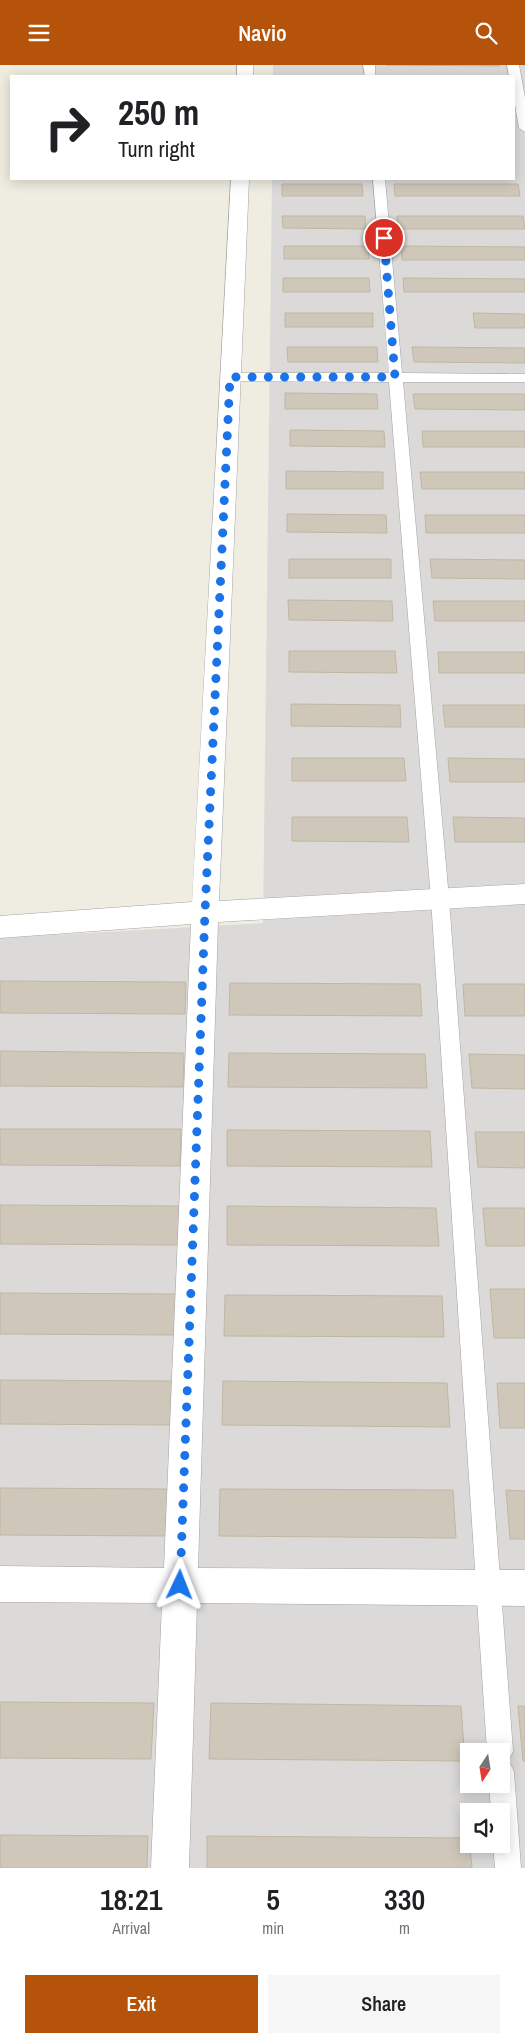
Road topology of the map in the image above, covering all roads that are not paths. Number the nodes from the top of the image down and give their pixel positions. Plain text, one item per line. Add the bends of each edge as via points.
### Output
1 (515, 76) edge
2 (525, 128) edge
3 (240, 180) edge
4 (378, 180) edge
5 (230, 377) junction
6 (395, 377) junction
7 (525, 378) edge
8 (525, 894) edge
9 (440, 899) junction
10 (205, 912) junction
11 (0, 927) edge
12 (0, 1583) edge
13 (180, 1585) junction
14 (488, 1588) junction
15 (525, 1588) edge
16 (499, 1743) edge
17 (503, 1793) edge
18 (170, 1868) edge
19 (508, 1868) edge

1 - 2 lane
3 - 5 street
4 - 6 lane
5 - 6 lane
5 - 10 street
6 - 7 lane
6 - 9 lane
8 - 9 street
9 - 10 street
9 - 14 lane
10 - 11 street
10 - 13 street
12 - 13 street
13 - 14 street
13 - 18 street
14 - 15 street
14 - 16 lane
17 - 19 lane

